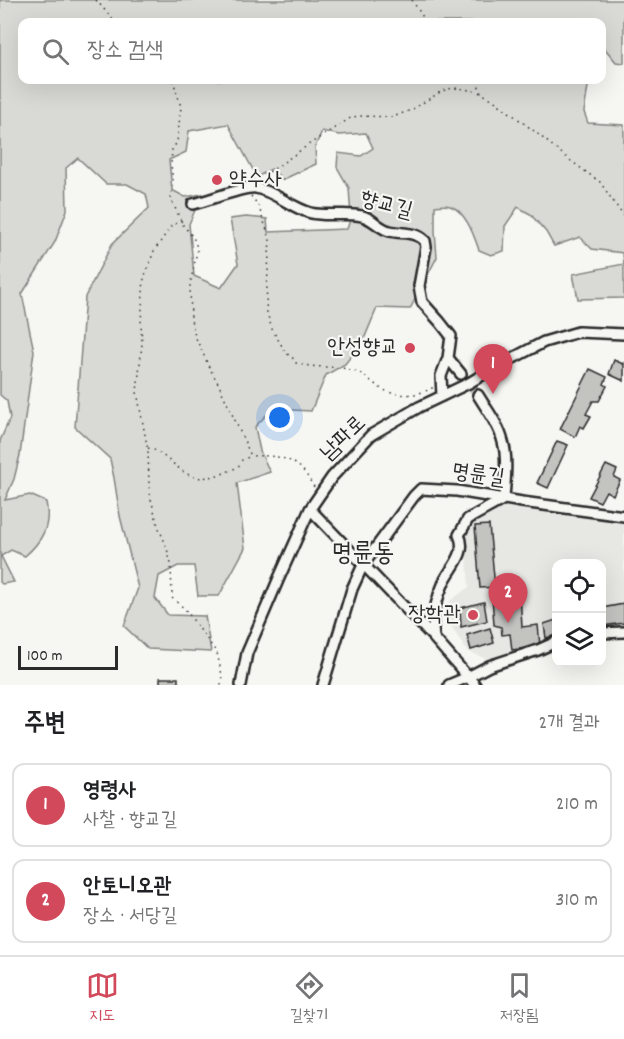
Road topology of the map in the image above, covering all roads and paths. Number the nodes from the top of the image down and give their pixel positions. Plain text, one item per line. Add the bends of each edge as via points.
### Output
1 (96, 0) edge
2 (412, 0) edge
3 (112, 18) edge
4 (423, 18) edge
5 (174, 84) edge
6 (478, 84) edge
7 (481, 93) junction
8 (243, 190) junction
9 (193, 204) dead end
10 (624, 218) edge
11 (182, 221) junction
12 (624, 334) edge
13 (448, 358) junction
14 (461, 374) tunnel mouth
15 (442, 382) junction
16 (478, 395) tunnel mouth
17 (442, 396) junction
18 (147, 448) junction
19 (251, 456) junction
20 (321, 494) junction
21 (504, 499) junction
22 (310, 509) junction
23 (624, 516) edge
24 (363, 565) junction
25 (624, 632) edge
26 (606, 633) edge
27 (434, 638) junction
28 (552, 644) edge
29 (468, 677) junction
30 (221, 685) edge
31 (241, 685) edge
32 (323, 685) edge
33 (449, 685) edge
34 (475, 685) edge

1 - 3 path
2 - 4 path
5 - 11 path via 181,107 177,142 172,150 171,199
6 - 7 path
7 - 8 path via 446,89 399,116 352,117
7 - 10 path via 600,182
8 - 9 street
8 - 13 street, 향교길 via 268,192 311,213 360,215 388,231 422,237 426,247 419,286 422,302 451,336
8 - 15 path via 258,205 270,238 267,313 272,329 296,363 352,370 387,391 407,395 428,391
11 - 18 path via 172,225 154,251 144,278 137,392
11 - 19 path via 194,237 197,251 190,285 195,336
12 - 17 street, 남파로 via 578,332 544,342
13 - 14 street
13 - 15 street
15 - 17 street
16 - 21 street via 504,442
17 - 20 street, 남파로 via 371,435
18 - 19 path via 197,478 222,474
18 - 30 path via 149,484 171,564 172,598 185,609 217,653
19 - 20 path via 285,458 304,471
20 - 22 street, 남파로
21 - 23 street, 명륜길
21 - 24 street, 명륜길 via 421,489
21 - 27 street via 468,519 459,535 459,559 445,581 433,614
22 - 24 street
22 - 31 street, 남파로 via 247,654
24 - 27 street
24 - 32 street, 명륜길
25 - 26 street
27 - 29 street
28 - 29 street
29 - 33 street
29 - 34 street

